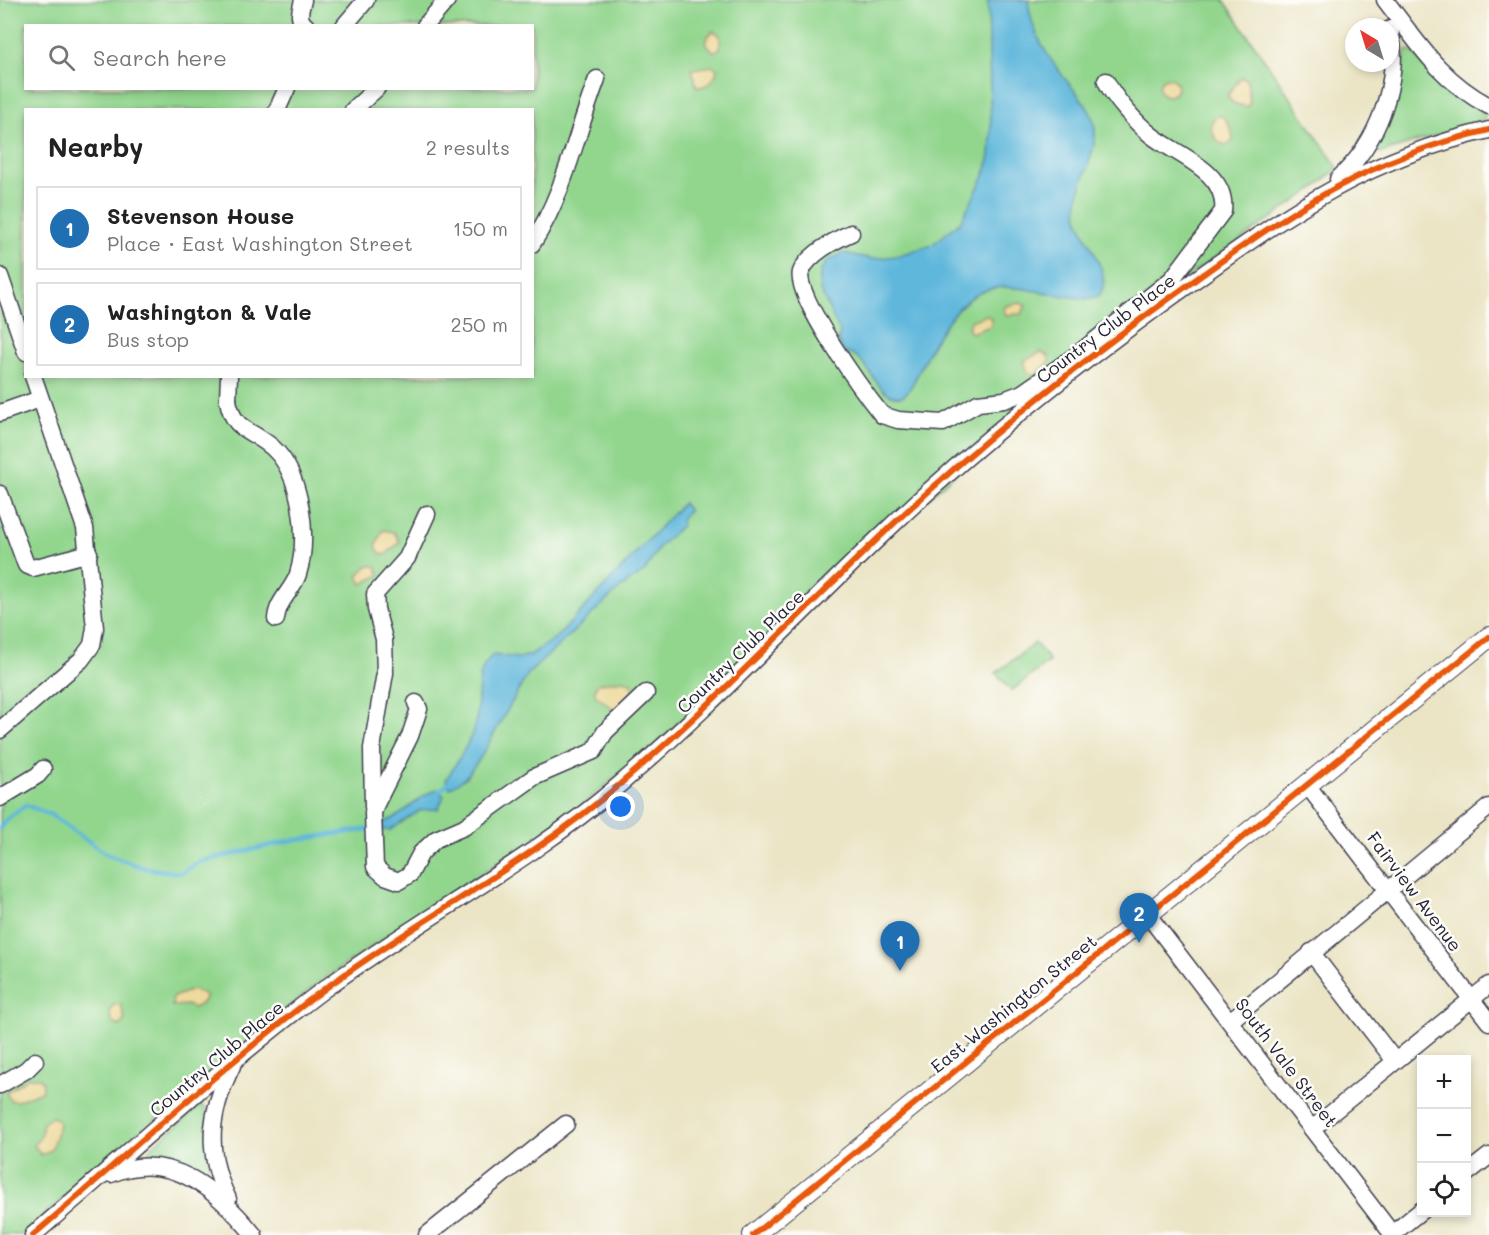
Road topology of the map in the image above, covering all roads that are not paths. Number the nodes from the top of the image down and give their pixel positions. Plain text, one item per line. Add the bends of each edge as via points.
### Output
1 (303, 0) edge
2 (366, 0) edge
3 (447, 0) edge
4 (1384, 0) edge
5 (1388, 18) edge
6 (304, 24) edge
7 (346, 24) edge
8 (427, 24) edge
9 (1392, 72) edge
10 (597, 79) dead end
11 (1106, 81) dead end
12 (286, 90) edge
13 (375, 90) edge
14 (1489, 106) edge
15 (278, 108) edge
16 (355, 108) edge
17 (1489, 130) edge
18 (1316, 197) junction
19 (851, 233) dead end
20 (534, 240) edge
21 (0, 276) edge
22 (22, 329) edge
23 (34, 378) edge
24 (229, 378) edge
25 (40, 399) junction
26 (0, 412) edge
27 (0, 494) edge
28 (427, 514) dead end
29 (89, 553) junction
30 (276, 619) dead end
31 (1489, 637) edge
32 (646, 693) dead end
33 (416, 703) dead end
34 (0, 730) edge
35 (43, 769) dead end
36 (1307, 785) junction
37 (0, 798) edge
38 (1489, 807) edge
39 (374, 821) junction
40 (1387, 889) junction
41 (1148, 915) junction
42 (1311, 952) junction
43 (1489, 985) edge
44 (1471, 999) junction
45 (1230, 1021) junction
46 (1489, 1022) edge
47 (235, 1060) junction
48 (35, 1061) dead end
49 (1395, 1061) junction
50 (0, 1085) edge
51 (566, 1124) dead end
52 (1312, 1129) junction
53 (1489, 1156) edge
54 (1471, 1171) edge
55 (100, 1178) junction
56 (233, 1209) junction
57 (1417, 1214) edge
58 (33, 1235) edge
59 (254, 1235) edge
60 (427, 1235) edge
61 (753, 1235) edge
62 (1392, 1235) edge

1 - 6 street via 299,13
2 - 7 street
3 - 8 street
4 - 5 street, Country Club Place
4 - 14 street, Country Club Place via 1441,73
9 - 18 street, Country Club Place via 1377,126 1351,166
10 - 20 street via 572,157
11 - 19 street via 1149,134 1196,164 1214,181 1224,200 1223,211 1172,279 1022,393 978,403 943,423 897,420 882,415 829,339 800,282 808,261
12 - 15 street
13 - 16 street
17 - 18 street, Country Club Place via 1425,147
18 - 47 street, Country Club Place via 1170,298 958,466 615,789 516,863 325,989
21 - 22 street
23 - 25 street
24 - 30 street via 228,400 236,422 278,454 298,496 302,519 300,565 276,610
25 - 26 street
25 - 29 street via 85,528
27 - 29 street via 26,565 33,568
28 - 39 street via 407,558 375,594 384,639 385,673 372,748
29 - 34 street via 95,628 92,645 81,660
31 - 36 main road, East Washington Street
32 - 39 street via 604,732 594,751 534,777 464,827 436,839 404,879 393,880 375,867
33 - 39 street via 418,709 410,736
35 - 37 street
36 - 40 street, Fairview Avenue
36 - 41 main road, East Washington Street
38 - 40 street
40 - 42 street
40 - 44 street, Fairview Avenue
41 - 45 street, South Vale Street
41 - 61 main road, East Washington Street
42 - 45 street
42 - 49 street
43 - 44 street
44 - 46 street, Fairview Avenue
44 - 49 street
45 - 52 street, South Vale Street
47 - 55 street, Country Club Place
47 - 56 street via 217,1103 213,1138 217,1176
48 - 50 street
49 - 52 street
51 - 60 street
52 - 62 street, South Vale Street
53 - 54 street
55 - 56 street via 124,1168 172,1169 213,1190
55 - 58 street, Country Club Place
56 - 59 street
57 - 62 street

